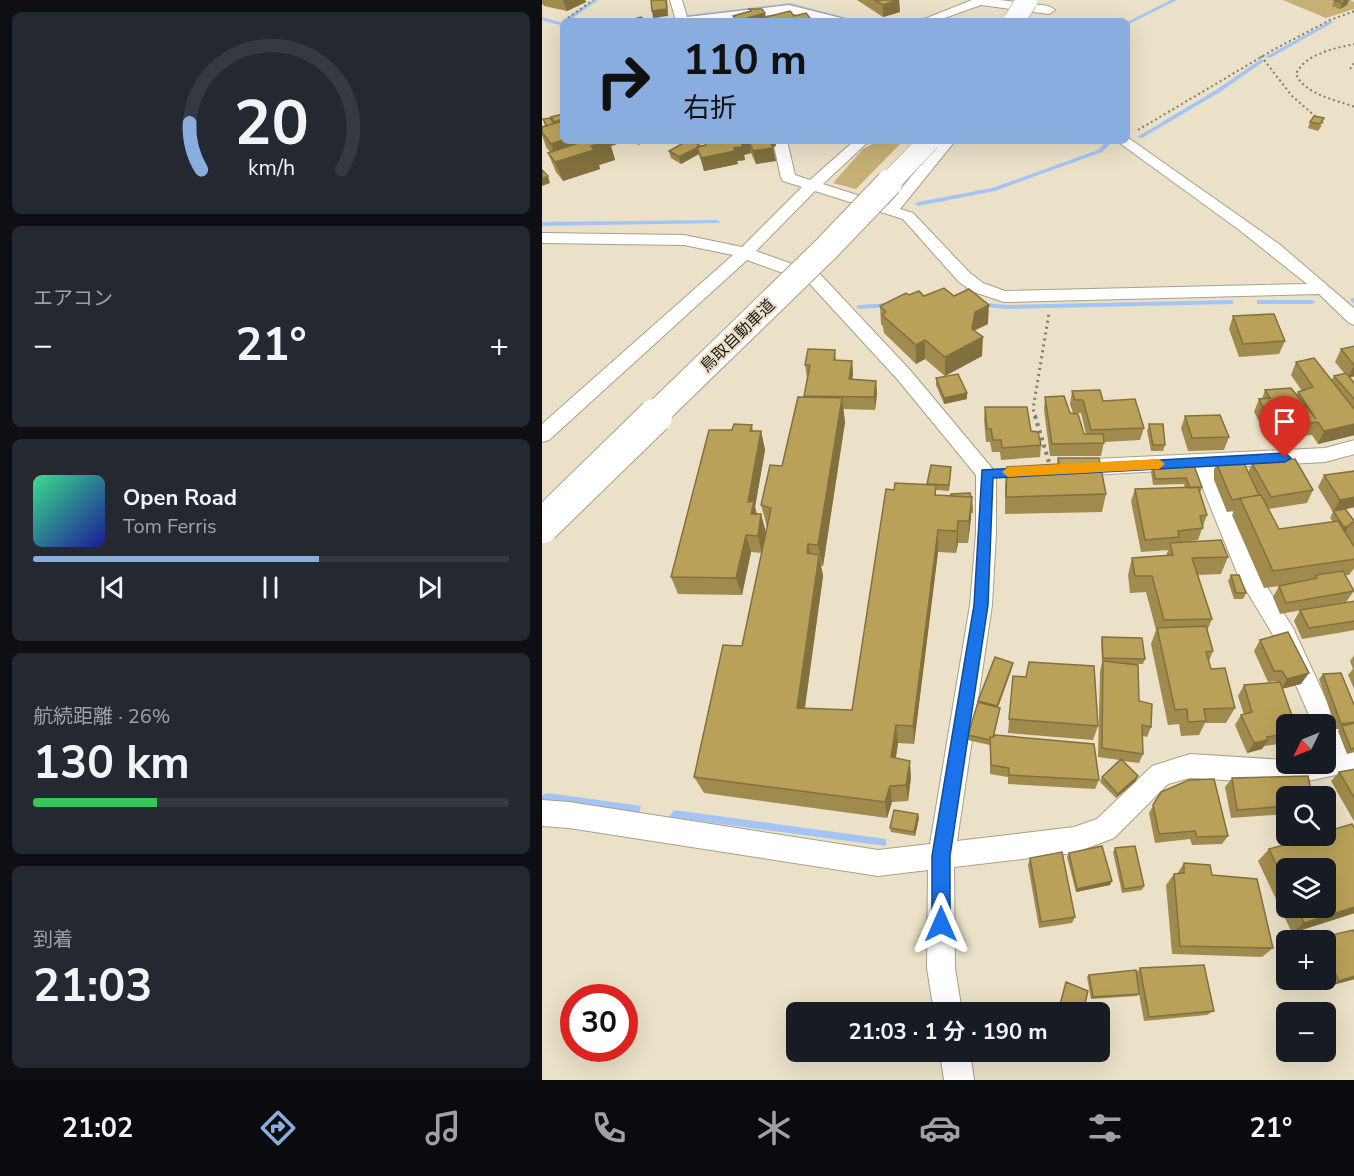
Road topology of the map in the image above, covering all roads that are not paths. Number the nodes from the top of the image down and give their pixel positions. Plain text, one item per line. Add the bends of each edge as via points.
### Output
1 (676, 0) edge
2 (1027, 0) edge
3 (992, 1) edge
4 (1047, 3) edge
5 (681, 18) edge
6 (712, 18) edge
7 (825, 18) edge
8 (933, 18) edge
9 (1016, 18) edge
10 (1028, 18) edge
11 (1042, 18) edge
12 (1130, 140) edge
13 (781, 144) edge
14 (859, 144) edge
15 (915, 144) edge
16 (926, 144) edge
17 (946, 144) edge
18 (813, 185) junction
19 (892, 209) junction
20 (542, 238) edge
21 (744, 253) junction
22 (1320, 289) junction
23 (1355, 320) edge
24 (542, 435) edge
25 (1355, 447) edge
26 (1202, 462) junction
27 (1051, 469) edge
28 (542, 509) edge
29 (542, 526) edge
30 (1348, 761) edge
31 (542, 813) edge
32 (941, 856) junction
33 (946, 1002) edge
34 (956, 1062) edge
35 (959, 1080) edge

1 - 5 street
2 - 9 highway, bridge
3 - 4 street
3 - 8 street via 980,1
4 - 10 highway
4 - 11 street
6 - 7 street via 789,9
12 - 22 street
13 - 18 street via 788,178
14 - 18 street
15 - 28 highway, 鳥取自動車道
16 - 29 highway, 鳥取自動車道, bridge via 827,248
17 - 19 street
18 - 19 street
18 - 21 street
19 - 22 street via 908,216 964,277 977,287 1004,297
20 - 21 street via 684,240
21 - 24 street
21 - 32 street via 814,278 997,472 981,605
22 - 23 street
25 - 26 street via 1325,455
26 - 27 street
26 - 30 street via 1251,580 1285,635
30 - 32 street via 1294,772 1190,766 1162,774 1106,829 1074,840
31 - 32 street via 878,862
32 - 33 street via 941,968
34 - 35 street

